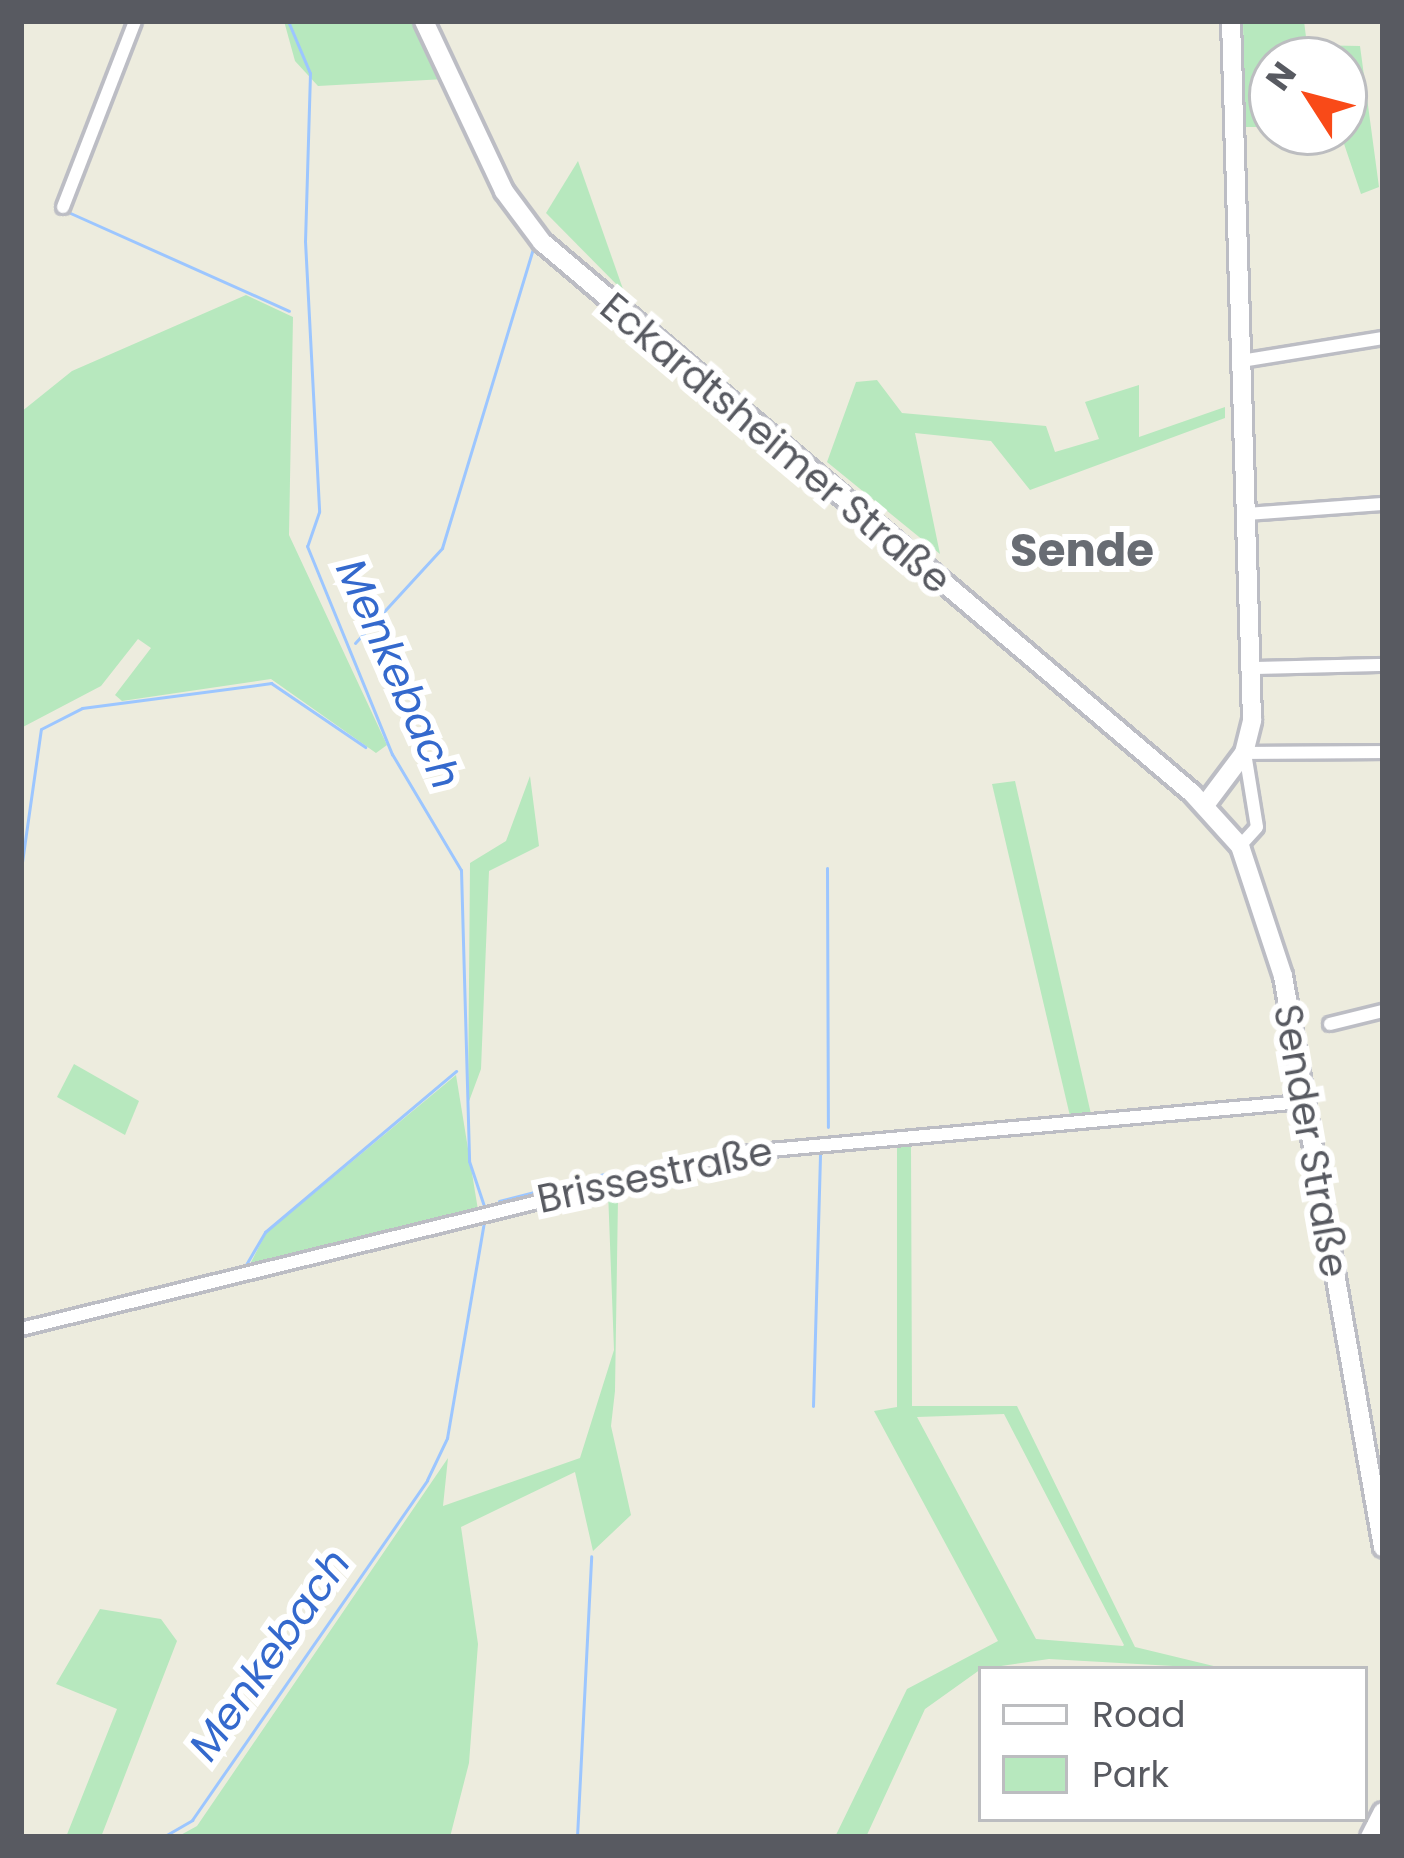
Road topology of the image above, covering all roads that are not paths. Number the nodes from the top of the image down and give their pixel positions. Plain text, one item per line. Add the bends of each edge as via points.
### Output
1 (135, 21) edge
2 (424, 21) edge
3 (1231, 21) edge
4 (63, 207) dead end
5 (1383, 338) edge
6 (1240, 361) junction
7 (1383, 504) edge
8 (1246, 514) junction
9 (1383, 665) edge
10 (1251, 668) junction
11 (1383, 752) edge
12 (1240, 758) junction
13 (1198, 799) junction
14 (1240, 846) junction
15 (1383, 1011) edge
16 (1330, 1024) dead end
17 (1302, 1102) junction
18 (21, 1329) edge
19 (1383, 1547) edge
20 (1383, 1812) edge
21 (1370, 1837) edge

1 - 4 street
2 - 13 main road, Eckardtsheimer Straße via 504,191 542,242
3 - 6 main road
5 - 6 street
6 - 8 main road
7 - 8 street
8 - 10 main road
9 - 10 street
10 - 12 main road
11 - 12 street
12 - 13 main road
12 - 14 street via 1257,827
13 - 14 main road, Sender Straße
14 - 17 main road, Sender Straße via 1266,904
15 - 16 street
17 - 18 street, Brissestraße via 737,1154
17 - 19 main road, Sender Straße
20 - 21 main road

